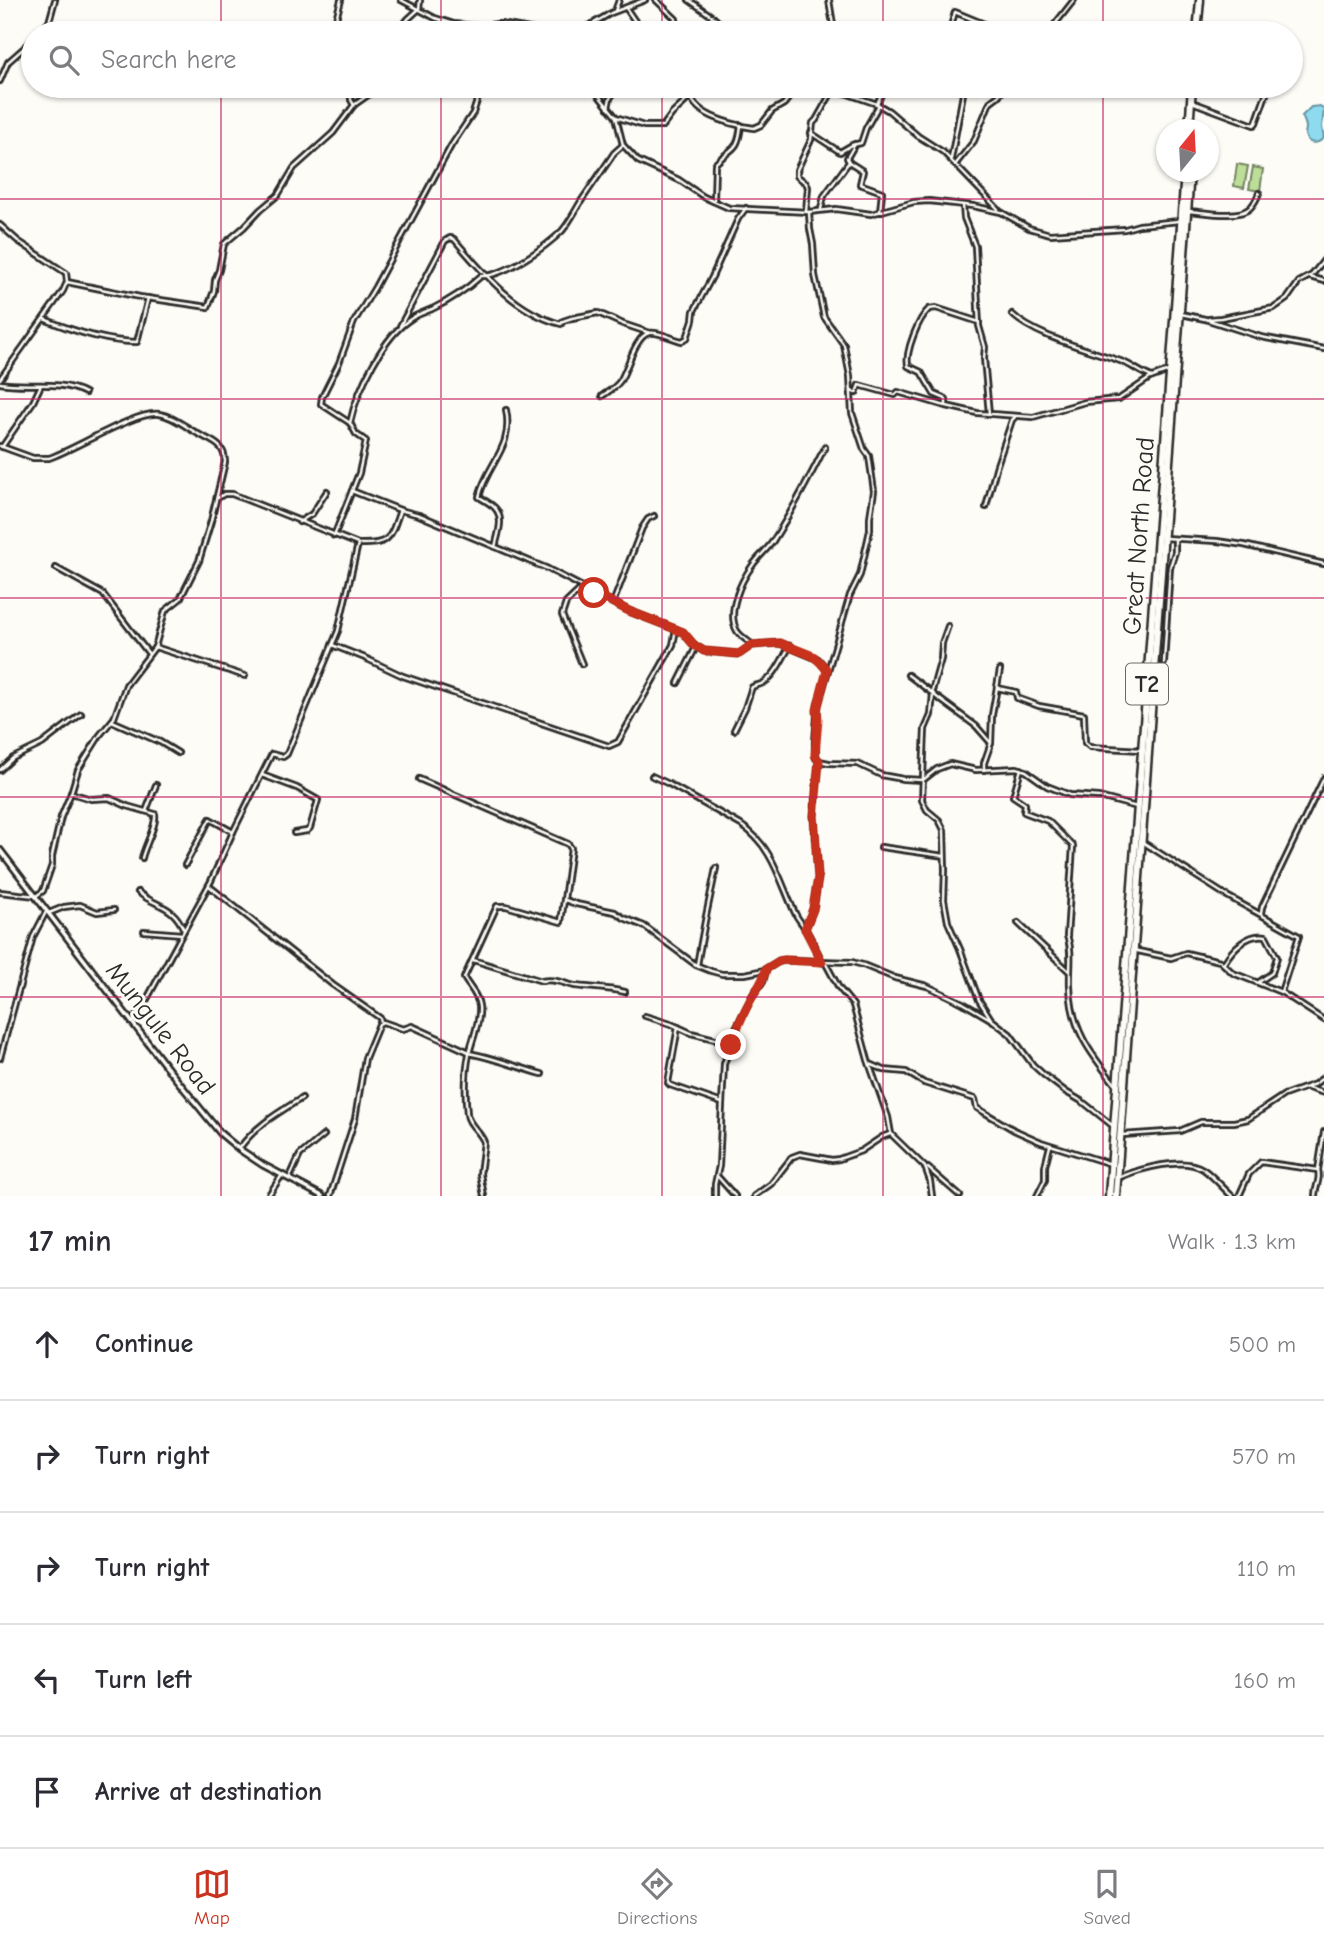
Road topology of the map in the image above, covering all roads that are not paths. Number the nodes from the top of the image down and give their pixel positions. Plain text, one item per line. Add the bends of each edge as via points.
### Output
1 (55, 0) edge
2 (341, 0) edge
3 (401, 0) edge
4 (420, 0) edge
5 (619, 0) edge
6 (646, 0) edge
7 (656, 0) edge
8 (689, 0) edge
9 (829, 0) edge
10 (1074, 0) edge
11 (1201, 0) edge
12 (626, 8) junction
13 (419, 9) junction
14 (615, 11) junction
15 (49, 21) edge
16 (335, 21) edge
17 (406, 21) edge
18 (444, 21) edge
19 (598, 21) edge
20 (634, 21) edge
21 (676, 21) edge
22 (717, 21) edge
23 (832, 21) edge
24 (952, 21) edge
25 (977, 21) edge
26 (1057, 21) edge
27 (1200, 21) edge
28 (21, 51) edge
29 (0, 81) edge
30 (351, 98) edge
31 (365, 98) edge
32 (478, 98) edge
33 (600, 98) edge
34 (611, 98) edge
35 (687, 98) edge
36 (692, 98) edge
37 (789, 98) edge
38 (828, 98) edge
39 (860, 98) edge
40 (880, 98) edge
41 (962, 98) edge
42 (995, 98) edge
43 (1193, 98) edge
44 (1265, 98) edge
45 (1193, 103) junction
46 (878, 104) junction
47 (354, 106) junction
48 (608, 108) junction
49 (616, 117) junction
50 (1192, 119) edge
51 (741, 125) junction
52 (811, 133) junction
53 (855, 144) junction
54 (623, 145) junction
55 (950, 160) junction
56 (849, 162) junction
57 (955, 165) junction
58 (1187, 182) edge
59 (1259, 193) dead end
60 (714, 202) junction
61 (962, 205) junction
62 (746, 208) junction
63 (820, 210) junction
64 (1185, 210) junction
65 (808, 212) junction
66 (880, 212) junction
67 (1001, 212) junction
68 (1184, 221) junction
69 (0, 226) edge
70 (1324, 260) edge
71 (487, 277) junction
72 (1310, 277) junction
73 (1324, 281) edge
74 (67, 282) junction
75 (148, 298) junction
76 (1012, 314) dead end
77 (1177, 314) junction
78 (44, 319) junction
79 (1205, 319) junction
80 (979, 322) junction
81 (399, 329) junction
82 (650, 333) junction
83 (1324, 349) edge
84 (1173, 370) junction
85 (1152, 377) junction
86 (0, 381) edge
87 (41, 384) junction
88 (850, 391) junction
89 (85, 393) dead end
90 (602, 396) dead end
91 (946, 406) junction
92 (506, 410) dead end
93 (989, 414) junction
94 (1015, 416) junction
95 (350, 423) junction
96 (1, 447) edge
97 (825, 447) dead end
98 (327, 491) dead end
99 (352, 491) junction
100 (217, 499) junction
101 (986, 506) dead end
102 (400, 510) junction
103 (654, 516) dead end
104 (299, 522) junction
105 (334, 536) junction
106 (1160, 538) junction
107 (1175, 540) junction
108 (358, 544) junction
109 (495, 547) junction
110 (1324, 564) edge
111 (56, 568) dead end
112 (583, 587) junction
113 (613, 603) junction
114 (948, 626) dead end
115 (676, 629) junction
116 (332, 645) junction
117 (754, 645) junction
118 (790, 646) junction
119 (155, 647) junction
120 (696, 647) junction
121 (150, 655) junction
122 (1164, 663) dead end
123 (582, 664) dead end
124 (827, 670) junction
125 (1000, 670) dead end
126 (908, 675) dead end
127 (245, 676) dead end
128 (678, 683) dead end
129 (997, 688) junction
130 (933, 693) junction
131 (81, 714) dead end
132 (112, 721) junction
133 (734, 730) dead end
134 (990, 743) junction
135 (1141, 750) junction
136 (178, 753) dead end
137 (819, 761) junction
138 (1021, 769) junction
139 (0, 770) edge
140 (984, 770) junction
141 (262, 775) junction
142 (652, 776) dead end
143 (1324, 778) edge
144 (419, 779) dead end
145 (923, 780) junction
146 (156, 785) dead end
147 (71, 793) junction
148 (1140, 808) junction
149 (146, 811) junction
150 (233, 832) junction
151 (294, 833) dead end
152 (1141, 841) junction
153 (881, 847) dead end
154 (0, 850) edge
155 (944, 856) junction
156 (142, 858) dead end
157 (185, 864) dead end
158 (716, 868) dead end
159 (209, 886) junction
160 (0, 892) edge
161 (138, 892) dead end
162 (36, 896) junction
163 (565, 900) junction
164 (114, 910) dead end
165 (48, 912) junction
166 (1261, 915) junction
167 (1018, 923) dead end
168 (805, 929) junction
169 (144, 931) dead end
170 (183, 932) junction
171 (1133, 950) junction
172 (473, 960) junction
173 (824, 962) junction
174 (1224, 963) junction
175 (697, 965) junction
176 (766, 969) junction
177 (1069, 971) junction
178 (1259, 982) junction
179 (625, 992) dead end
180 (1281, 992) junction
181 (645, 1016) dead end
182 (992, 1020) junction
183 (1324, 1020) edge
184 (132, 1023) junction
185 (381, 1023) junction
186 (678, 1027) junction
187 (734, 1034) junction
188 (723, 1041) junction
189 (731, 1045) junction
190 (469, 1052) junction
191 (0, 1058) edge
192 (870, 1064) junction
193 (541, 1074) dead end
194 (1324, 1076) edge
195 (1116, 1085) junction
196 (1305, 1088) junction
197 (1324, 1093) edge
198 (302, 1098) dead end
199 (723, 1104) junction
200 (1115, 1132) junction
201 (1324, 1132) edge
202 (891, 1134) junction
203 (324, 1135) dead end
204 (1050, 1146) junction
205 (239, 1149) junction
206 (1111, 1164) junction
207 (925, 1167) junction
208 (1318, 1170) junction
209 (282, 1175) junction
210 (718, 1177) junction
211 (1117, 1178) junction
212 (289, 1179) junction
213 (756, 1195) edge
214 (268, 1196) edge
215 (322, 1196) edge
216 (330, 1196) edge
217 (484, 1196) edge
218 (715, 1196) edge
219 (735, 1196) edge
220 (764, 1196) edge
221 (932, 1196) edge
222 (960, 1196) edge
223 (1037, 1196) edge
224 (1109, 1196) edge
225 (1116, 1196) edge
226 (1231, 1196) edge
227 (1239, 1196) edge
228 (1315, 1196) edge

1 - 15 street
2 - 16 street
3 - 13 street
4 - 13 street
5 - 14 street
6 - 12 street
7 - 21 street
8 - 22 street
9 - 23 street
10 - 26 street
11 - 27 highway
12 - 14 street
12 - 20 street
13 - 17 street
13 - 18 street
14 - 19 street
24 - 25 street via 955,12
28 - 29 street via 8,62
30 - 47 street
31 - 47 street
32 - 95 street via 354,322 322,397 321,404
33 - 48 street
34 - 48 street
35 - 49 street via 663,126 644,126
36 - 51 street via 709,115
37 - 51 street via 757,127
38 - 52 street
39 - 46 street
40 - 46 street
41 - 55 street
42 - 57 street via 974,141
43 - 45 highway
44 - 45 street via 1254,125
45 - 50 highway
46 - 53 street via 861,143
46 - 55 street
47 - 75 street via 333,133 294,168 278,195 224,244 208,307
48 - 49 street
49 - 54 street
51 - 60 street via 736,148 715,164
52 - 53 street via 840,152
52 - 65 street via 797,174 808,187
53 - 56 street
54 - 60 street via 638,161
54 - 71 street via 563,230 530,257
55 - 57 street
56 - 63 street via 824,196
56 - 66 street via 863,171 860,184 882,192
57 - 67 street
58 - 64 highway, Great North Road / T2
59 - 64 street via 1243,211
60 - 62 street
61 - 66 street via 918,201
61 - 67 street
61 - 80 street via 975,246
62 - 65 street
62 - 82 street via 695,309 687,338 682,341
63 - 65 street
63 - 66 street
64 - 68 highway, Great North Road / T2
65 - 88 street via 824,317 844,345
67 - 68 street via 1049,234
68 - 77 highway, Great North Road / T2
69 - 74 street via 66,273
70 - 72 street
71 - 81 street via 481,276
71 - 81 street via 454,239 447,239
71 - 82 street via 507,296 548,320 561,324 598,313
72 - 73 street
72 - 79 street via 1274,308
74 - 75 street
74 - 78 street
75 - 78 street via 138,342 71,330
76 - 85 street via 1031,327
77 - 79 street
77 - 84 highway, Great North Road / T2
78 - 86 street
79 - 83 street via 1261,337
80 - 91 street via 929,309 911,343 908,366 921,372 932,392 946,399
80 - 93 street
81 - 95 street via 361,388
82 - 90 street via 641,338 618,383
84 - 85 street
84 - 106 highway, Great North Road / T2
85 - 94 street via 1119,399 1085,402 1037,416
86 - 87 street
87 - 89 street via 75,387
87 - 96 street
88 - 91 street via 856,393 859,385
88 - 124 street via 853,417 870,459 874,491 860,575
91 - 93 street
92 - 109 street via 506,441 479,497 497,510 501,524
93 - 94 street
94 - 101 street
95 - 99 street via 366,444
96 - 100 street via 33,458 49,458 135,420 152,414 163,416 222,449 225,467
97 - 117 street via 738,593 735,626
98 - 104 street via 312,514
99 - 102 street
99 - 105 street
100 - 104 street via 232,494
100 - 119 street via 199,561 180,599 165,611
102 - 108 street via 383,542
102 - 109 street
103 - 113 street via 642,528
104 - 105 street
105 - 108 street
106 - 107 street
106 - 135 highway, Great North Road / T2
106 - 148 highway, Great North Road / T2
107 - 110 street via 1244,545
107 - 122 street
108 - 116 street
109 - 112 street
111 - 121 street via 103,594
112 - 113 street
112 - 123 street via 566,603 562,615
113 - 115 street
114 - 130 street
115 - 116 street via 673,645 648,690 618,742 609,746 403,676
115 - 120 street
116 - 141 street via 287,754 272,754
117 - 118 street via 777,642
117 - 120 street via 739,654
118 - 124 street via 818,659
118 - 133 street via 768,679 752,687
119 - 121 street
119 - 127 street
120 - 128 street
121 - 132 street via 126,685
124 - 137 street via 817,710 815,755
125 - 129 street
126 - 130 street
129 - 134 street
129 - 135 street via 1016,692 1017,698 1039,706 1084,714 1085,743 1090,747
130 - 134 street via 976,726
130 - 145 street via 925,729
131 - 139 street
132 - 136 street
132 - 147 street via 78,770
134 - 140 street
135 - 148 highway, Great North Road / T2
137 - 145 street via 858,764 892,778
137 - 168 street via 814,816 818,878
138 - 140 street
138 - 148 street via 1059,792
138 - 177 street via 1013,796 1025,804 1024,812 1048,821 1073,846
140 - 145 street via 950,764
141 - 150 street
141 - 151 street via 318,800 310,828
142 - 168 street via 750,831 768,852
143 - 166 street
144 - 163 street via 570,846
145 - 155 street via 923,804 944,830
146 - 149 street
147 - 149 street via 109,798
147 - 162 street via 43,891
148 - 152 highway, Great North Road / T2
148 - 195 highway, Great North Road / T2
149 - 156 street via 157,816
150 - 157 street via 210,819
150 - 159 street
152 - 166 street
152 - 171 highway, Great North Road / T2
153 - 155 street
154 - 162 street, Mungule Road
155 - 182 street via 948,922 979,1000
158 - 175 street
159 - 170 street
159 - 185 street
160 - 162 street
161 - 170 street via 179,918
162 - 165 street, Mungule Road
163 - 172 street via 559,923 497,906
163 - 175 street via 615,912 644,926
164 - 165 street via 97,912 80,905
165 - 184 street, Mungule Road
165 - 191 street via 33,937
166 - 180 street via 1299,936
167 - 177 street
168 - 173 street
169 - 170 street
170 - 184 street
171 - 174 street via 1171,958 1186,953
171 - 200 highway, Great North Road / T2
172 - 179 street via 542,981
172 - 190 street via 464,978 479,1005
173 - 176 street via 785,960
173 - 182 street via 863,965 927,986
173 - 192 street via 853,1005
174 - 178 street via 1233,973
174 - 178 street via 1251,937 1266,936 1277,957 1273,972
175 - 176 street via 723,974
176 - 187 street
177 - 195 street via 1077,1027
178 - 180 street
180 - 183 street
181 - 186 street
182 - 200 street via 1010,1034 1033,1065
184 - 205 street, Mungule Road via 205,1117
185 - 190 street via 403,1029 412,1026
185 - 216 street via 367,1053 355,1119
186 - 188 street
186 - 199 street via 668,1083
187 - 188 street
187 - 189 street
188 - 189 street
189 - 199 street via 723,1069
190 - 193 street
190 - 217 street via 467,1117 484,1142 480,1174
192 - 202 street
192 - 204 street via 906,1072 923,1083 975,1099 979,1110
194 - 196 street
195 - 200 highway, Great North Road / T2
196 - 197 street
196 - 200 street via 1241,1121 1207,1121 1180,1131
198 - 205 street via 256,1128
199 - 210 street
200 - 206 highway, Great North Road / T2
200 - 211 highway, Great North Road / T2
201 - 208 street
202 - 207 street
202 - 213 street via 839,1159 792,1157
203 - 212 street via 300,1155
204 - 206 street
204 - 223 street via 1045,1180
205 - 209 street, Mungule Road
206 - 224 highway, Great North Road / T2
207 - 221 street
207 - 222 street
208 - 227 street via 1261,1162 1249,1174
208 - 228 street
209 - 212 street, Mungule Road
209 - 214 street
210 - 218 street
210 - 219 street
211 - 225 highway, Great North Road / T2
211 - 226 street via 1137,1170 1188,1164 1202,1169
212 - 215 street, Mungule Road
213 - 220 street

